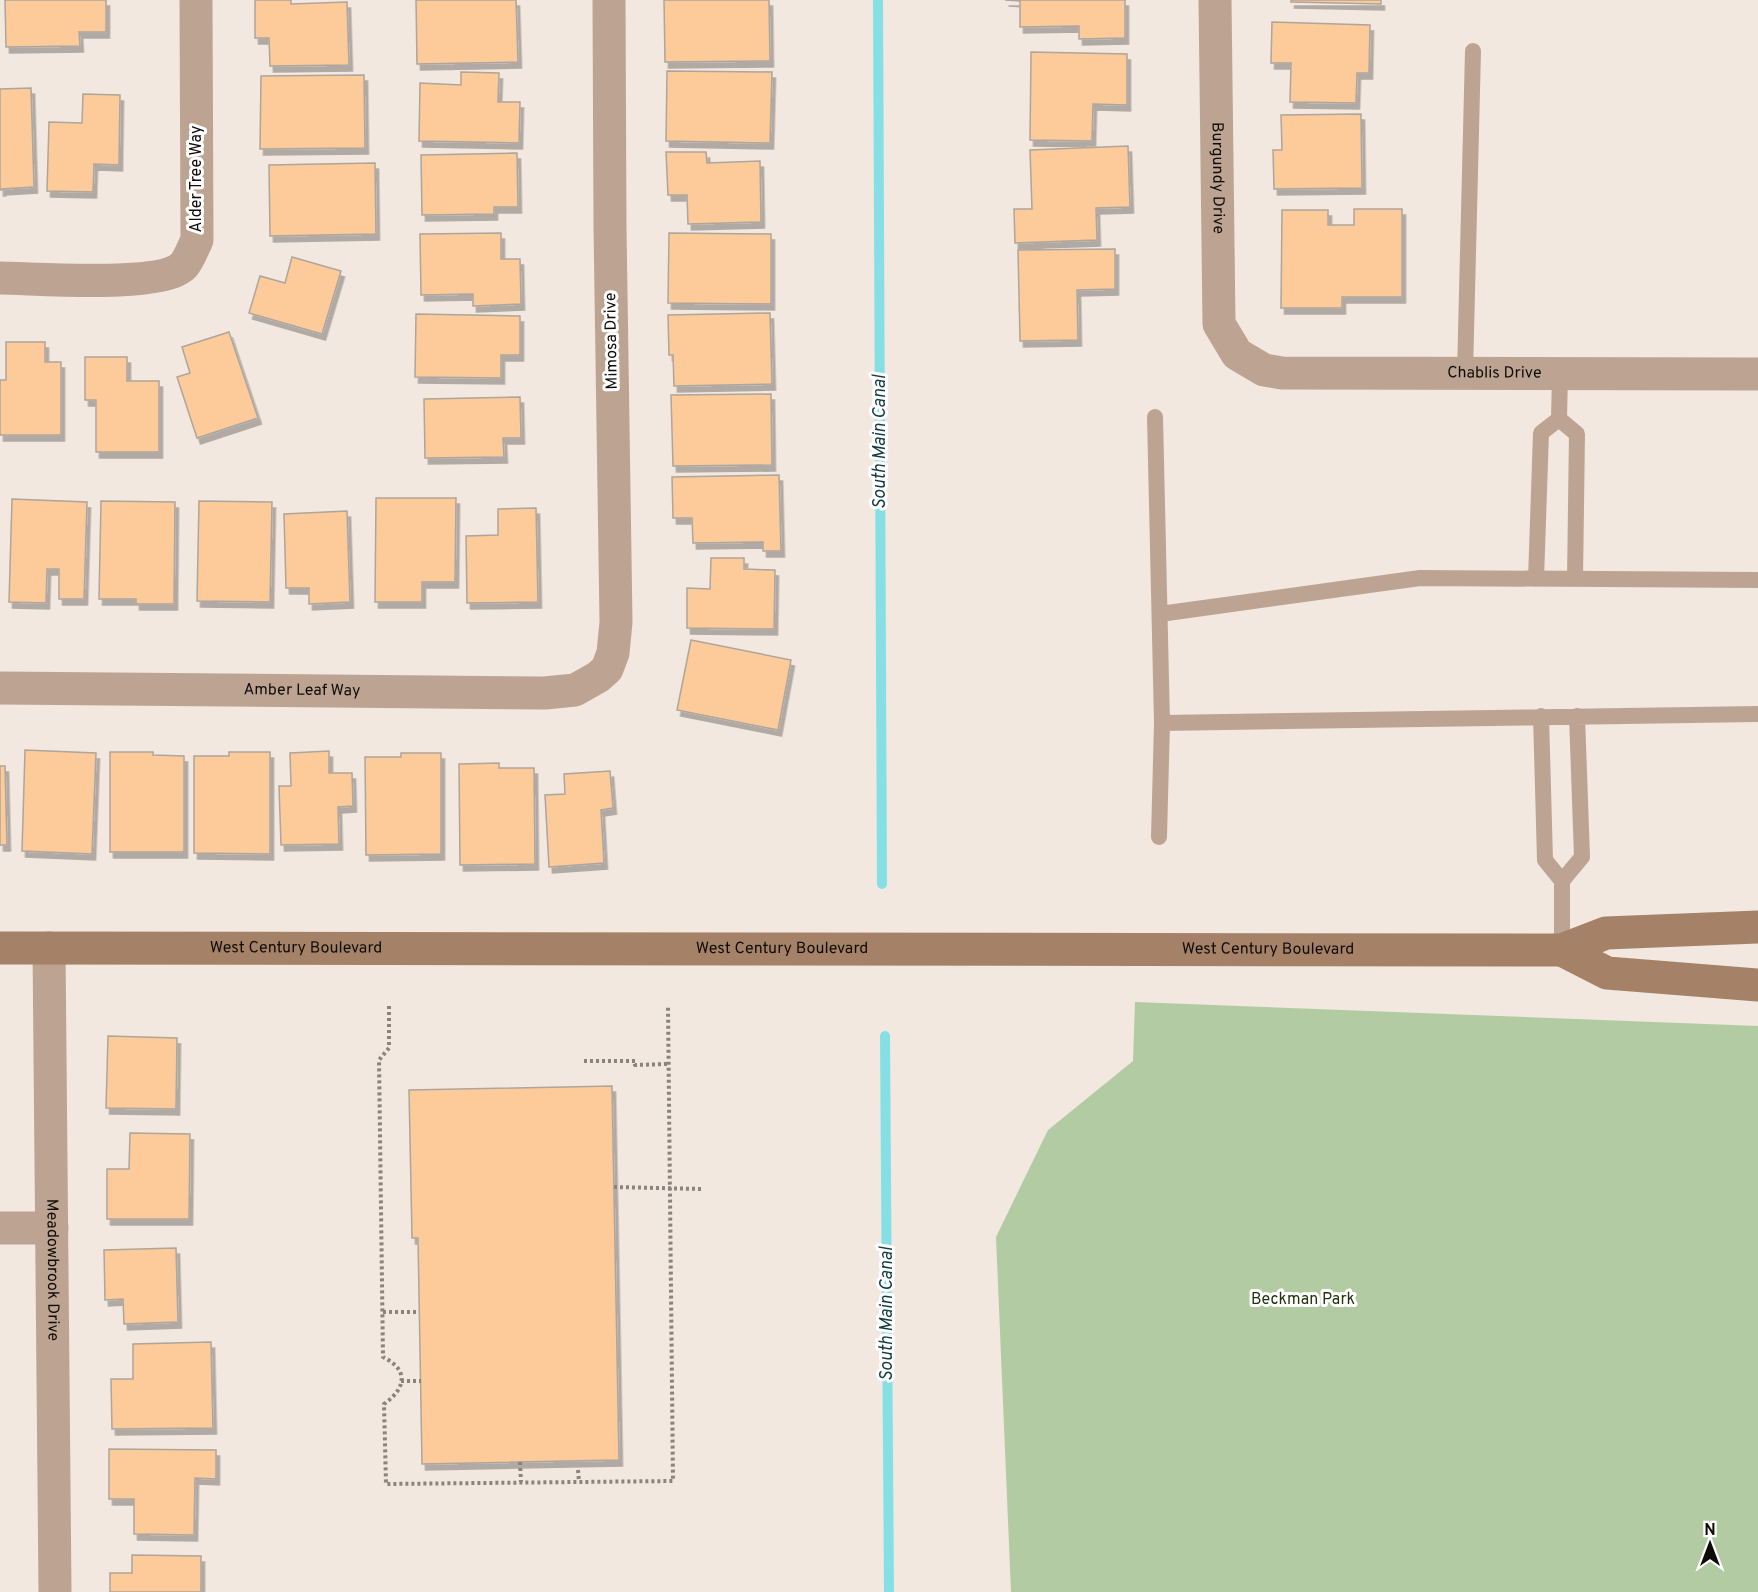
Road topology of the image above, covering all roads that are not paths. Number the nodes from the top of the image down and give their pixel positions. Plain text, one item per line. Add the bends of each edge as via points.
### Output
1 (196, 0) edge
2 (609, 0) edge
3 (1215, 0) edge
4 (1473, 51) dead end
5 (0, 278) edge
6 (1237, 354) joint
7 (1465, 373) junction
8 (1560, 373) junction
9 (1758, 374) edge
10 (1155, 417) dead end
11 (1559, 419) junction
12 (1536, 579) junction
13 (1575, 579) junction
14 (1758, 580) edge
15 (1161, 614) junction
16 (598, 677) joint
17 (0, 688) edge
18 (1758, 714) edge
19 (1541, 716) junction
20 (1577, 716) junction
21 (1162, 723) junction
22 (1159, 837) dead end
23 (1562, 881) junction
24 (1758, 927) edge
25 (0, 948) edge
26 (49, 948) junction
27 (1562, 950) junction
28 (1758, 985) edge
29 (0, 1228) edge
30 (52, 1228) junction
31 (55, 1592) edge

1 - 5 street, Alder Tree Way via 197,240 183,266 164,276 131,280
2 - 16 street, Mimosa Drive via 616,622 613,653 607,669
3 - 6 street, Burgundy Drive via 1220,324
4 - 7 lane
6 - 7 street, Chablis Drive via 1264,370 1282,372
7 - 8 street, Chablis Drive
8 - 9 street, Chablis Drive
8 - 11 lane
10 - 15 lane
11 - 12 lane via 1541,433
11 - 13 lane via 1577,434
12 - 13 lane
12 - 15 lane via 1419,578
13 - 14 lane
15 - 21 lane
16 - 17 street, Amber Leaf Way via 575,690 545,693
18 - 20 lane
19 - 20 lane
19 - 21 lane
19 - 23 lane via 1545,860
20 - 23 lane via 1581,857
21 - 22 lane
23 - 27 lane
24 - 27 street, West Century Boulevard via 1606,933
25 - 26 street, West Century Boulevard
26 - 27 street, West Century Boulevard
26 - 30 street, Meadowbrook Drive
27 - 28 street, West Century Boulevard via 1607,973
29 - 30 street
30 - 31 street, Meadowbrook Drive

